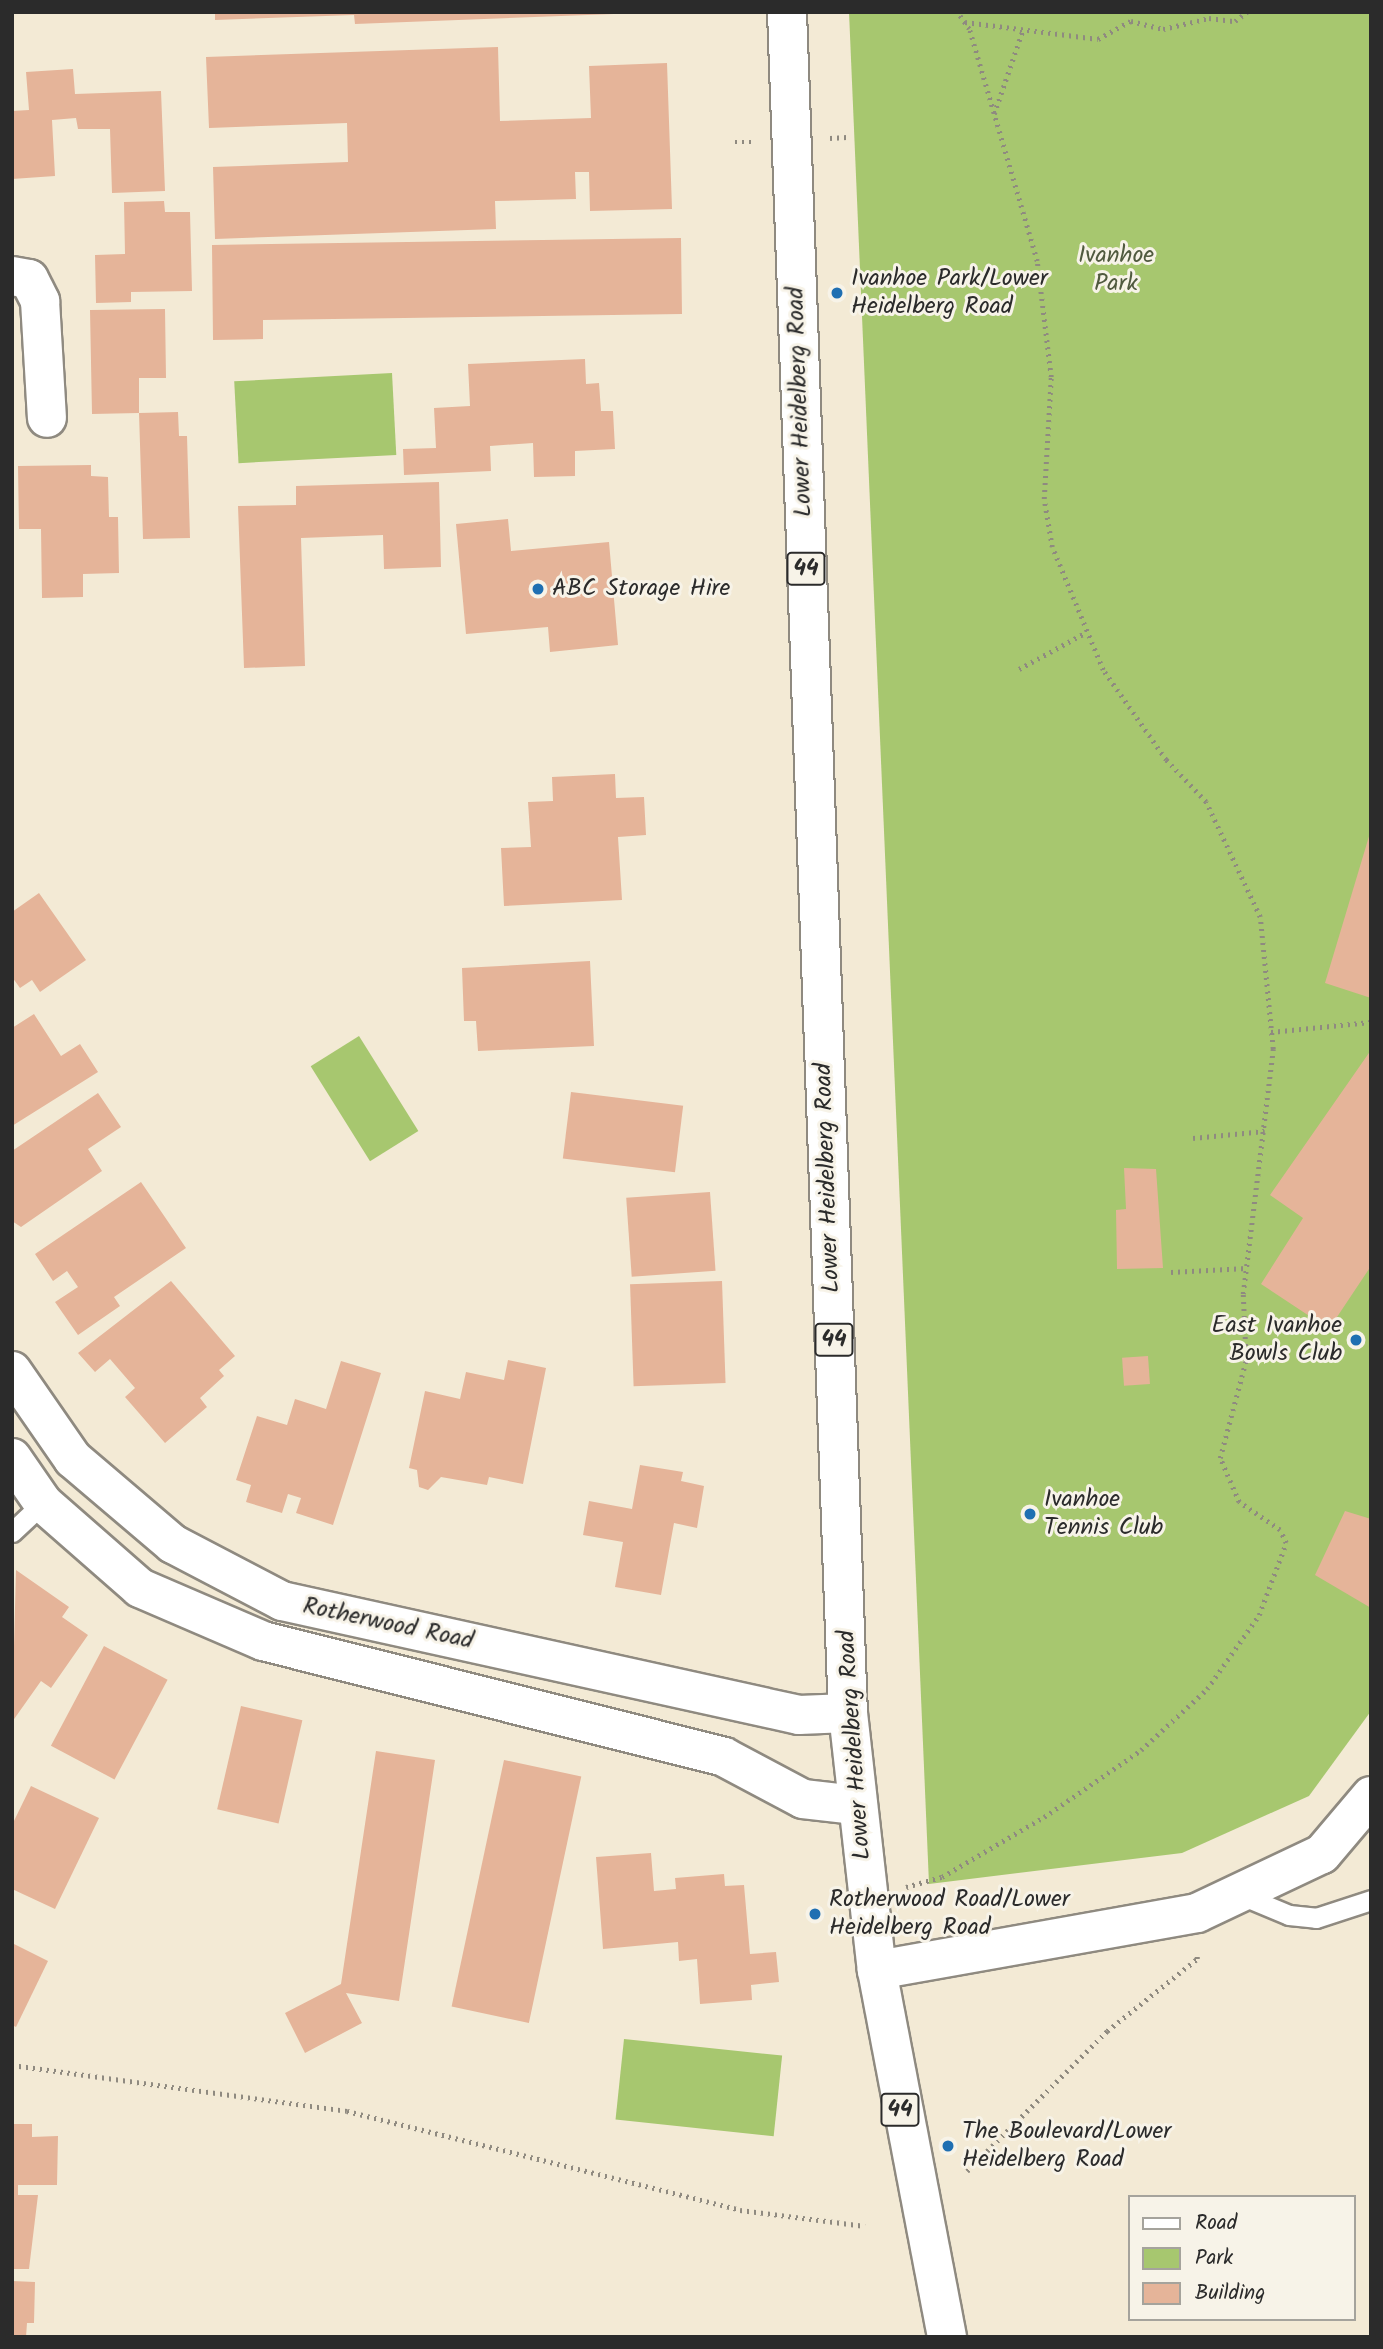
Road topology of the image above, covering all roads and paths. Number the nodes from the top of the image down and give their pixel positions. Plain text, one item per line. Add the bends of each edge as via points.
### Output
1 (787, 12) edge
2 (957, 12) edge
3 (1247, 12) edge
4 (964, 22) junction
5 (1022, 32) junction
6 (994, 115) junction
7 (12, 276) edge
8 (47, 418) dead end
9 (1086, 633) junction
10 (1019, 669) dead end
11 (1371, 1022) edge
12 (1271, 1032) junction
13 (1265, 1131) junction
14 (1193, 1138) dead end
15 (1247, 1268) junction
16 (1171, 1272) dead end
17 (12, 1371) edge
18 (12, 1458) edge
19 (43, 1503) junction
20 (12, 1532) edge
21 (848, 1713) junction
22 (1371, 1796) edge
23 (856, 1805) junction
24 (1241, 1895) junction
25 (868, 1899) junction
26 (1371, 1900) edge
27 (1197, 1913) junction
28 (877, 1970) junction
29 (12, 2065) edge
30 (967, 2171) dead end
31 (865, 2226) dead end
32 (947, 2337) edge

1 - 21 street, Lower Heidelberg Road / 44
2 - 4 path
3 - 5 path via 1235,21 1209,18 1163,29 1130,21 1098,38
4 - 5 path
4 - 6 path
5 - 6 path
6 - 9 path via 1037,261 1051,377 1044,499 1052,547
7 - 8 street via 29,279 40,301
9 - 10 path
9 - 12 path via 1103,670 1166,760 1206,802 1260,917
11 - 12 path
12 - 13 path
13 - 14 path
13 - 15 path
15 - 16 path
15 - 25 path via 1245,1360 1220,1458 1239,1502 1280,1530 1286,1543 1259,1615 1207,1689 1141,1750 942,1877
17 - 21 street, Rotherwood Road via 73,1459 173,1544 282,1601 799,1715
18 - 19 street, Rotherwood Road
19 - 20 lane
19 - 23 street, Rotherwood Road via 140,1588 263,1641 724,1757 803,1799
21 - 23 street, Lower Heidelberg Road / 44
22 - 24 street via 1322,1854
23 - 25 street, Lower Heidelberg Road / 44
24 - 26 lane via 1289,1915 1315,1918
24 - 27 street
25 - 28 street, Lower Heidelberg Road / 44
27 - 28 street
27 - 30 path via 1197,1959 1107,2031
28 - 32 street, Lower Heidelberg Road / 44
29 - 31 path via 347,2110 740,2210

